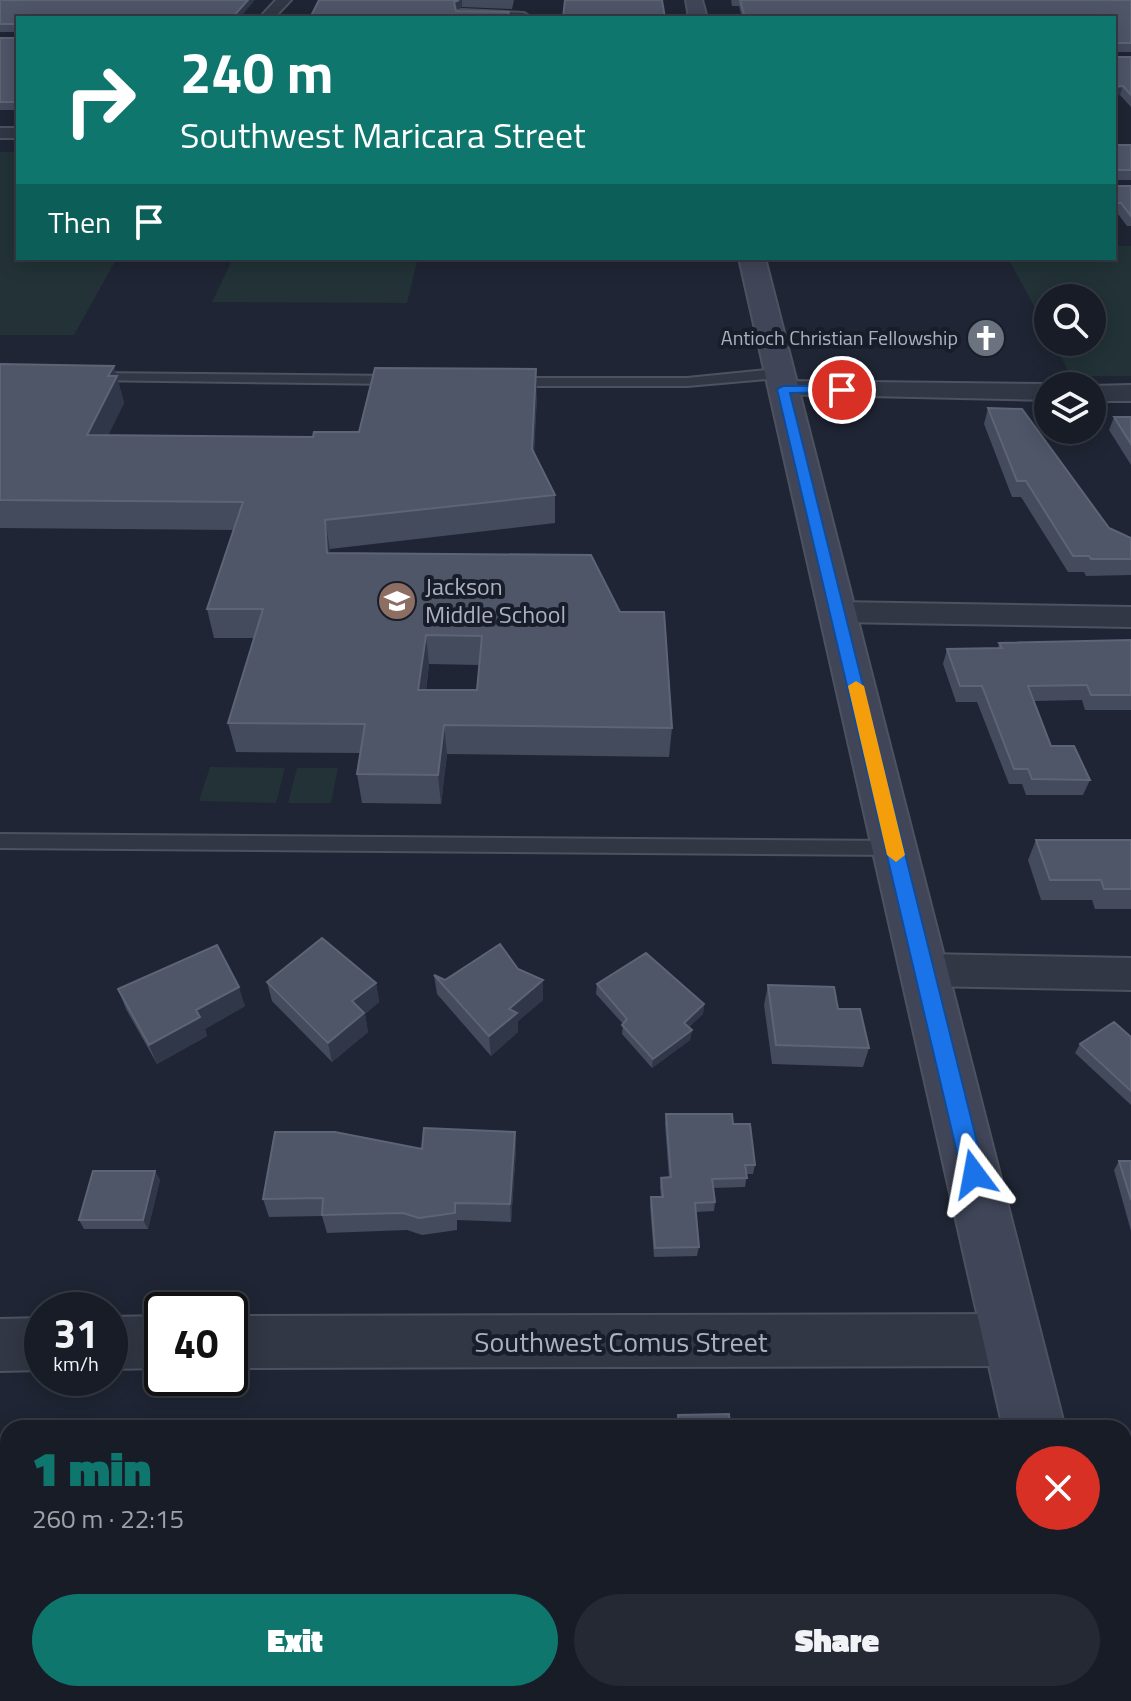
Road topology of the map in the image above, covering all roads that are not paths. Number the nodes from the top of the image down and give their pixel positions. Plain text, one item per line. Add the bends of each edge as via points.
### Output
1 (284, 0) edge
2 (270, 14) dead end
3 (462, 14) edge
4 (493, 16) edge
5 (752, 260) edge
6 (79, 377) edge
7 (404, 380) edge
8 (497, 381) edge
9 (781, 382) junction
10 (1034, 391) edge
11 (1106, 393) edge
12 (1131, 393) edge
13 (838, 612) junction
14 (1131, 617) edge
15 (0, 841) edge
16 (894, 848) junction
17 (925, 970) junction
18 (1131, 974) edge
19 (1013, 1340) junction
20 (248, 1342) edge
21 (24, 1344) edge
22 (0, 1345) edge
23 (1032, 1420) edge

1 - 2 street
3 - 4 street
5 - 9 street
6 - 7 lane
8 - 9 lane via 711,382 748,374
9 - 10 street
9 - 13 street
11 - 12 street
13 - 14 street
13 - 16 street
15 - 16 lane
16 - 17 street
17 - 18 street
17 - 19 street
19 - 20 street, Southwest Comus Street
19 - 23 street
21 - 22 street

